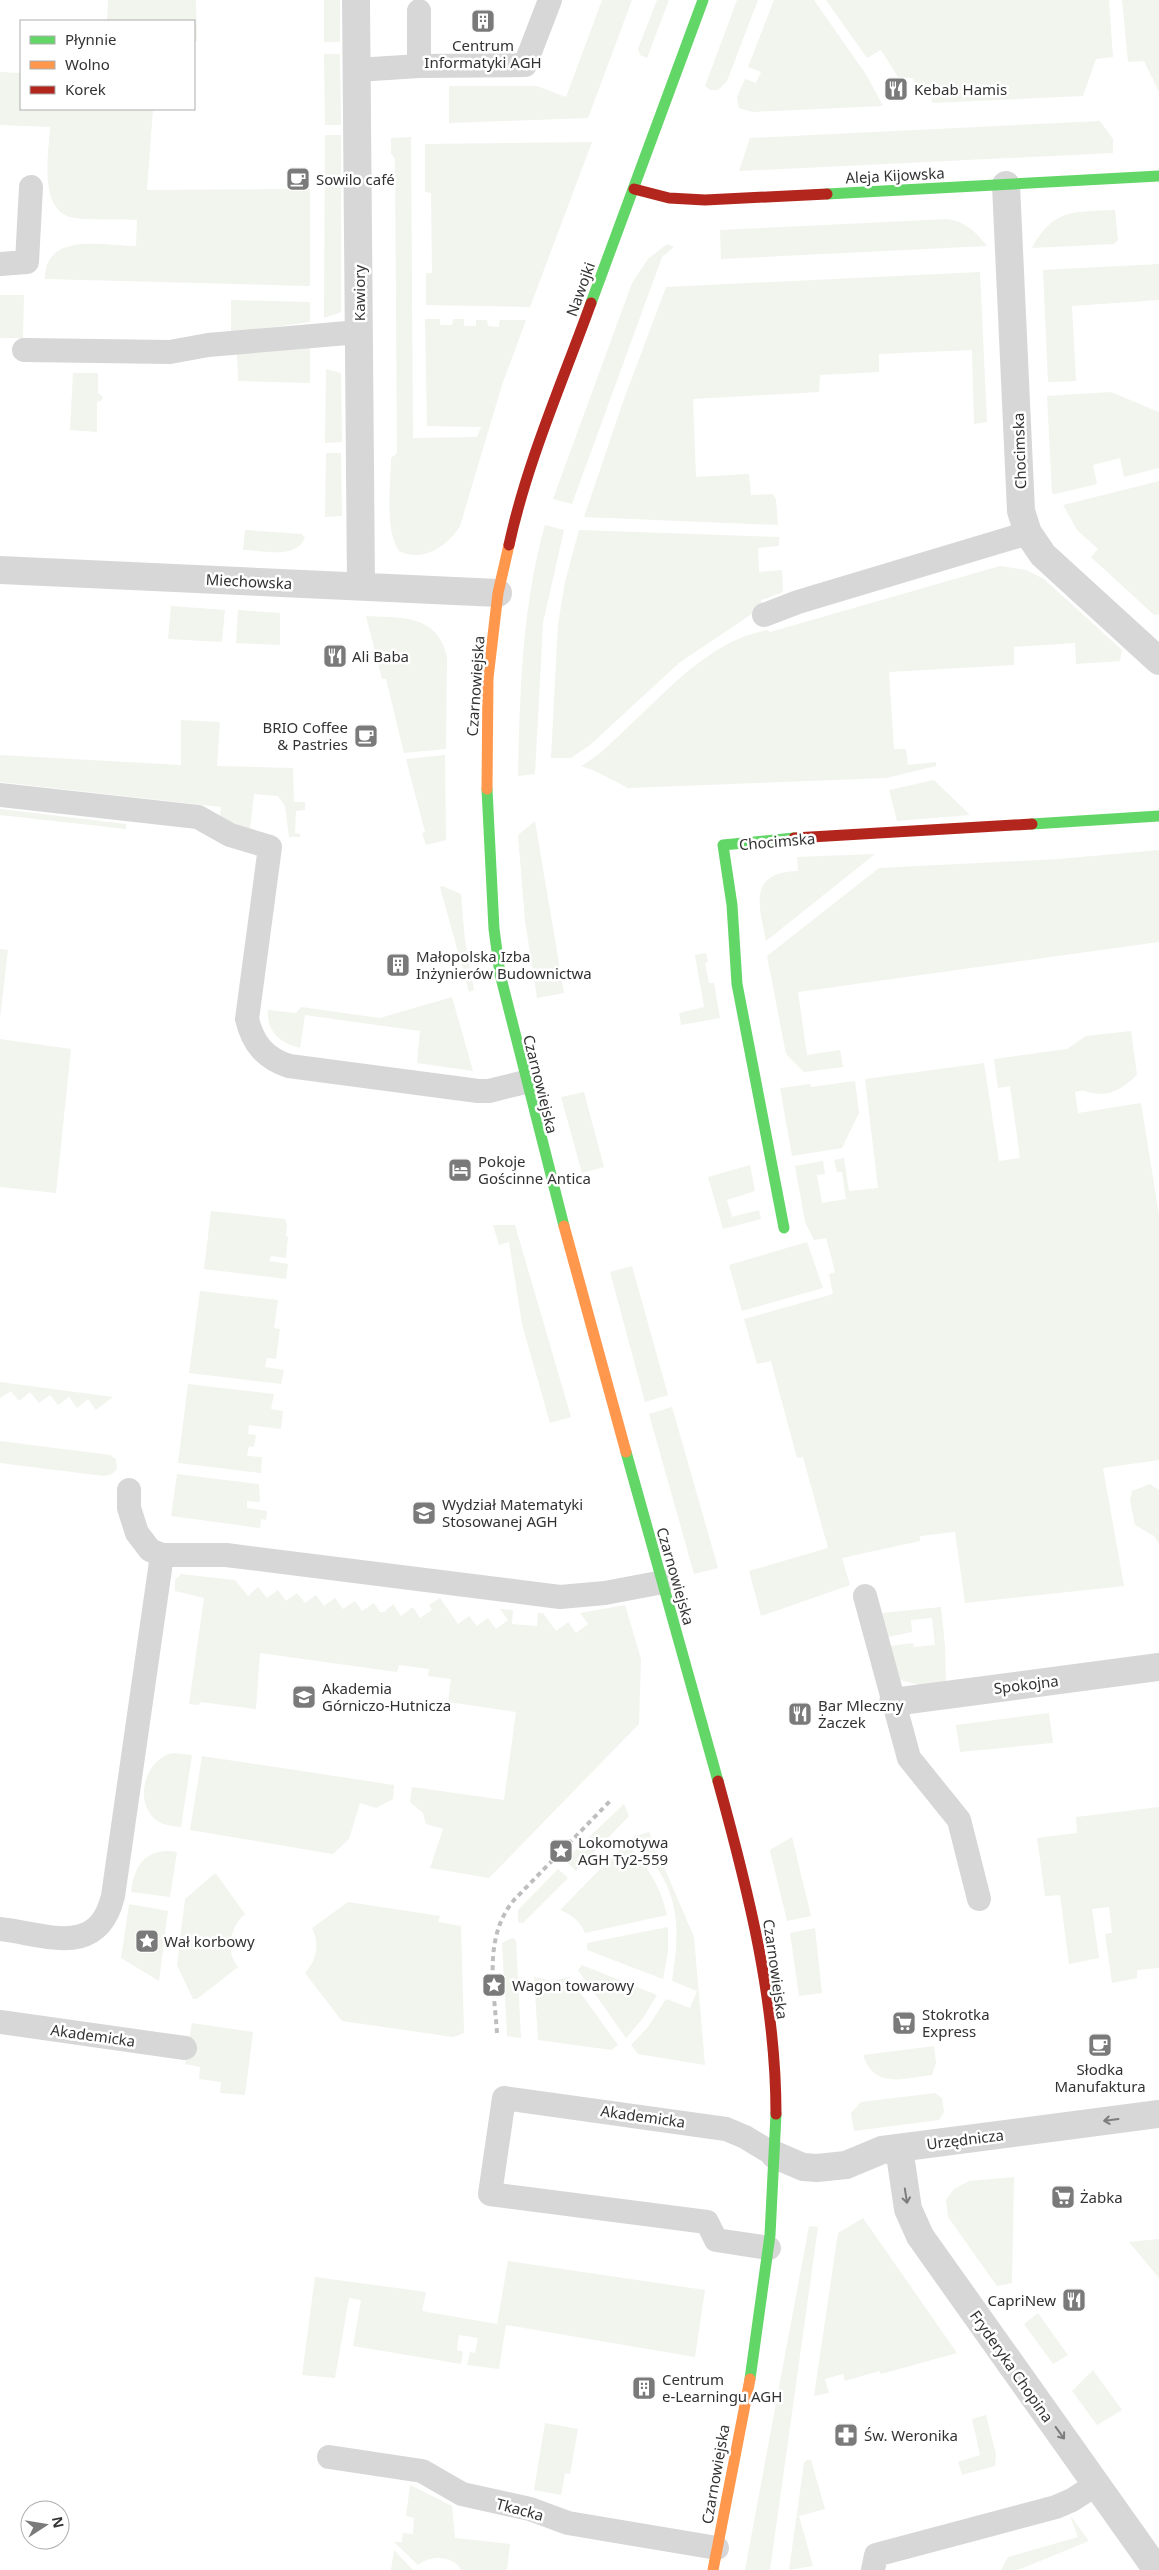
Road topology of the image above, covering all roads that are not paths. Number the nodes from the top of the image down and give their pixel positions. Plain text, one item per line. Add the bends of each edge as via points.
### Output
1 (356, 0) edge
2 (550, 0) edge
3 (703, 0) edge
4 (419, 11) dead end
5 (420, 66) junction
6 (357, 70) junction
7 (1159, 176) edge
8 (1006, 185) junction
9 (31, 187) dead end
10 (634, 188) junction
11 (0, 264) edge
12 (359, 332) junction
13 (24, 350) dead end
14 (1028, 533) junction
15 (0, 570) edge
16 (361, 586) junction
17 (498, 593) junction
18 (764, 615) dead end
19 (1159, 661) edge
20 (0, 795) edge
21 (1159, 816) edge
22 (525, 1082) junction
23 (784, 1228) dead end
24 (129, 1490) dead end
25 (162, 1555) junction
26 (663, 1582) junction
27 (864, 1596) dead end
28 (1159, 1667) edge
29 (893, 1702) junction
30 (979, 1899) dead end
31 (0, 1929) edge
32 (0, 2022) edge
33 (185, 2048) dead end
34 (1159, 2114) edge
35 (898, 2148) junction
36 (776, 2155) junction
37 (769, 2248) junction
38 (329, 2457) dead end
39 (1097, 2484) junction
40 (715, 2559) edge
41 (873, 2570) edge
42 (1157, 2570) edge

1 - 6 street, Kawiory
2 - 5 lane via 525,64
3 - 10 main road, Nawojki
4 - 5 lane
5 - 6 lane
6 - 12 street, Kawiory
7 - 8 main road, Aleja Kijowska
8 - 10 main road, Aleja Kijowska via 705,200 669,198
8 - 14 street, Chocimska via 1021,511
9 - 11 lane via 28,262
10 - 17 main road, Nawojki via 535,454 516,512
12 - 13 lane via 208,345 170,352
12 - 16 street, Kawiory
14 - 18 lane via 807,599
14 - 19 street, Chocimska via 1043,555
15 - 16 street, Miechowska
16 - 17 street, Miechowska
17 - 22 main road, Czarnowiejska via 488,678 487,814 500,974
20 - 22 lane via 198,818 230,835 270,847 248,1019 256,1043 273,1059 289,1066 478,1091
21 - 23 main road, Chocimska via 786,839 723,846 732,905 737,984
22 - 26 main road, Czarnowiejska
24 - 25 lane via 129,1508 137,1533 150,1550
25 - 26 lane via 226,1555 560,1597 605,1594
25 - 31 lane via 109,1911 97,1930 81,1938
26 - 36 main road, Czarnowiejska via 745,1880 760,1947 769,2019
27 - 29 lane
28 - 29 street, Spokojna
29 - 30 lane via 910,1758 959,1820
32 - 33 lane, Akademicka
34 -> 35 street, Urzędnicza
35 - 36 street, Urzędnicza via 873,2152 846,2165 817,2168 803,2167
35 -> 39 street, Fryderyka Chopina via 908,2209 920,2236
36 - 37 main road, Czarnowiejska
36 - 37 lane, Akademicka via 726,2128 504,2098 490,2194 707,2222 716,2240
37 - 40 main road, Czarnowiejska
38 - 40 lane, Tkacka via 422,2472 462,2494
39 - 41 lane via 1056,2508 876,2555
39 - 42 street, Fryderyka Chopina

